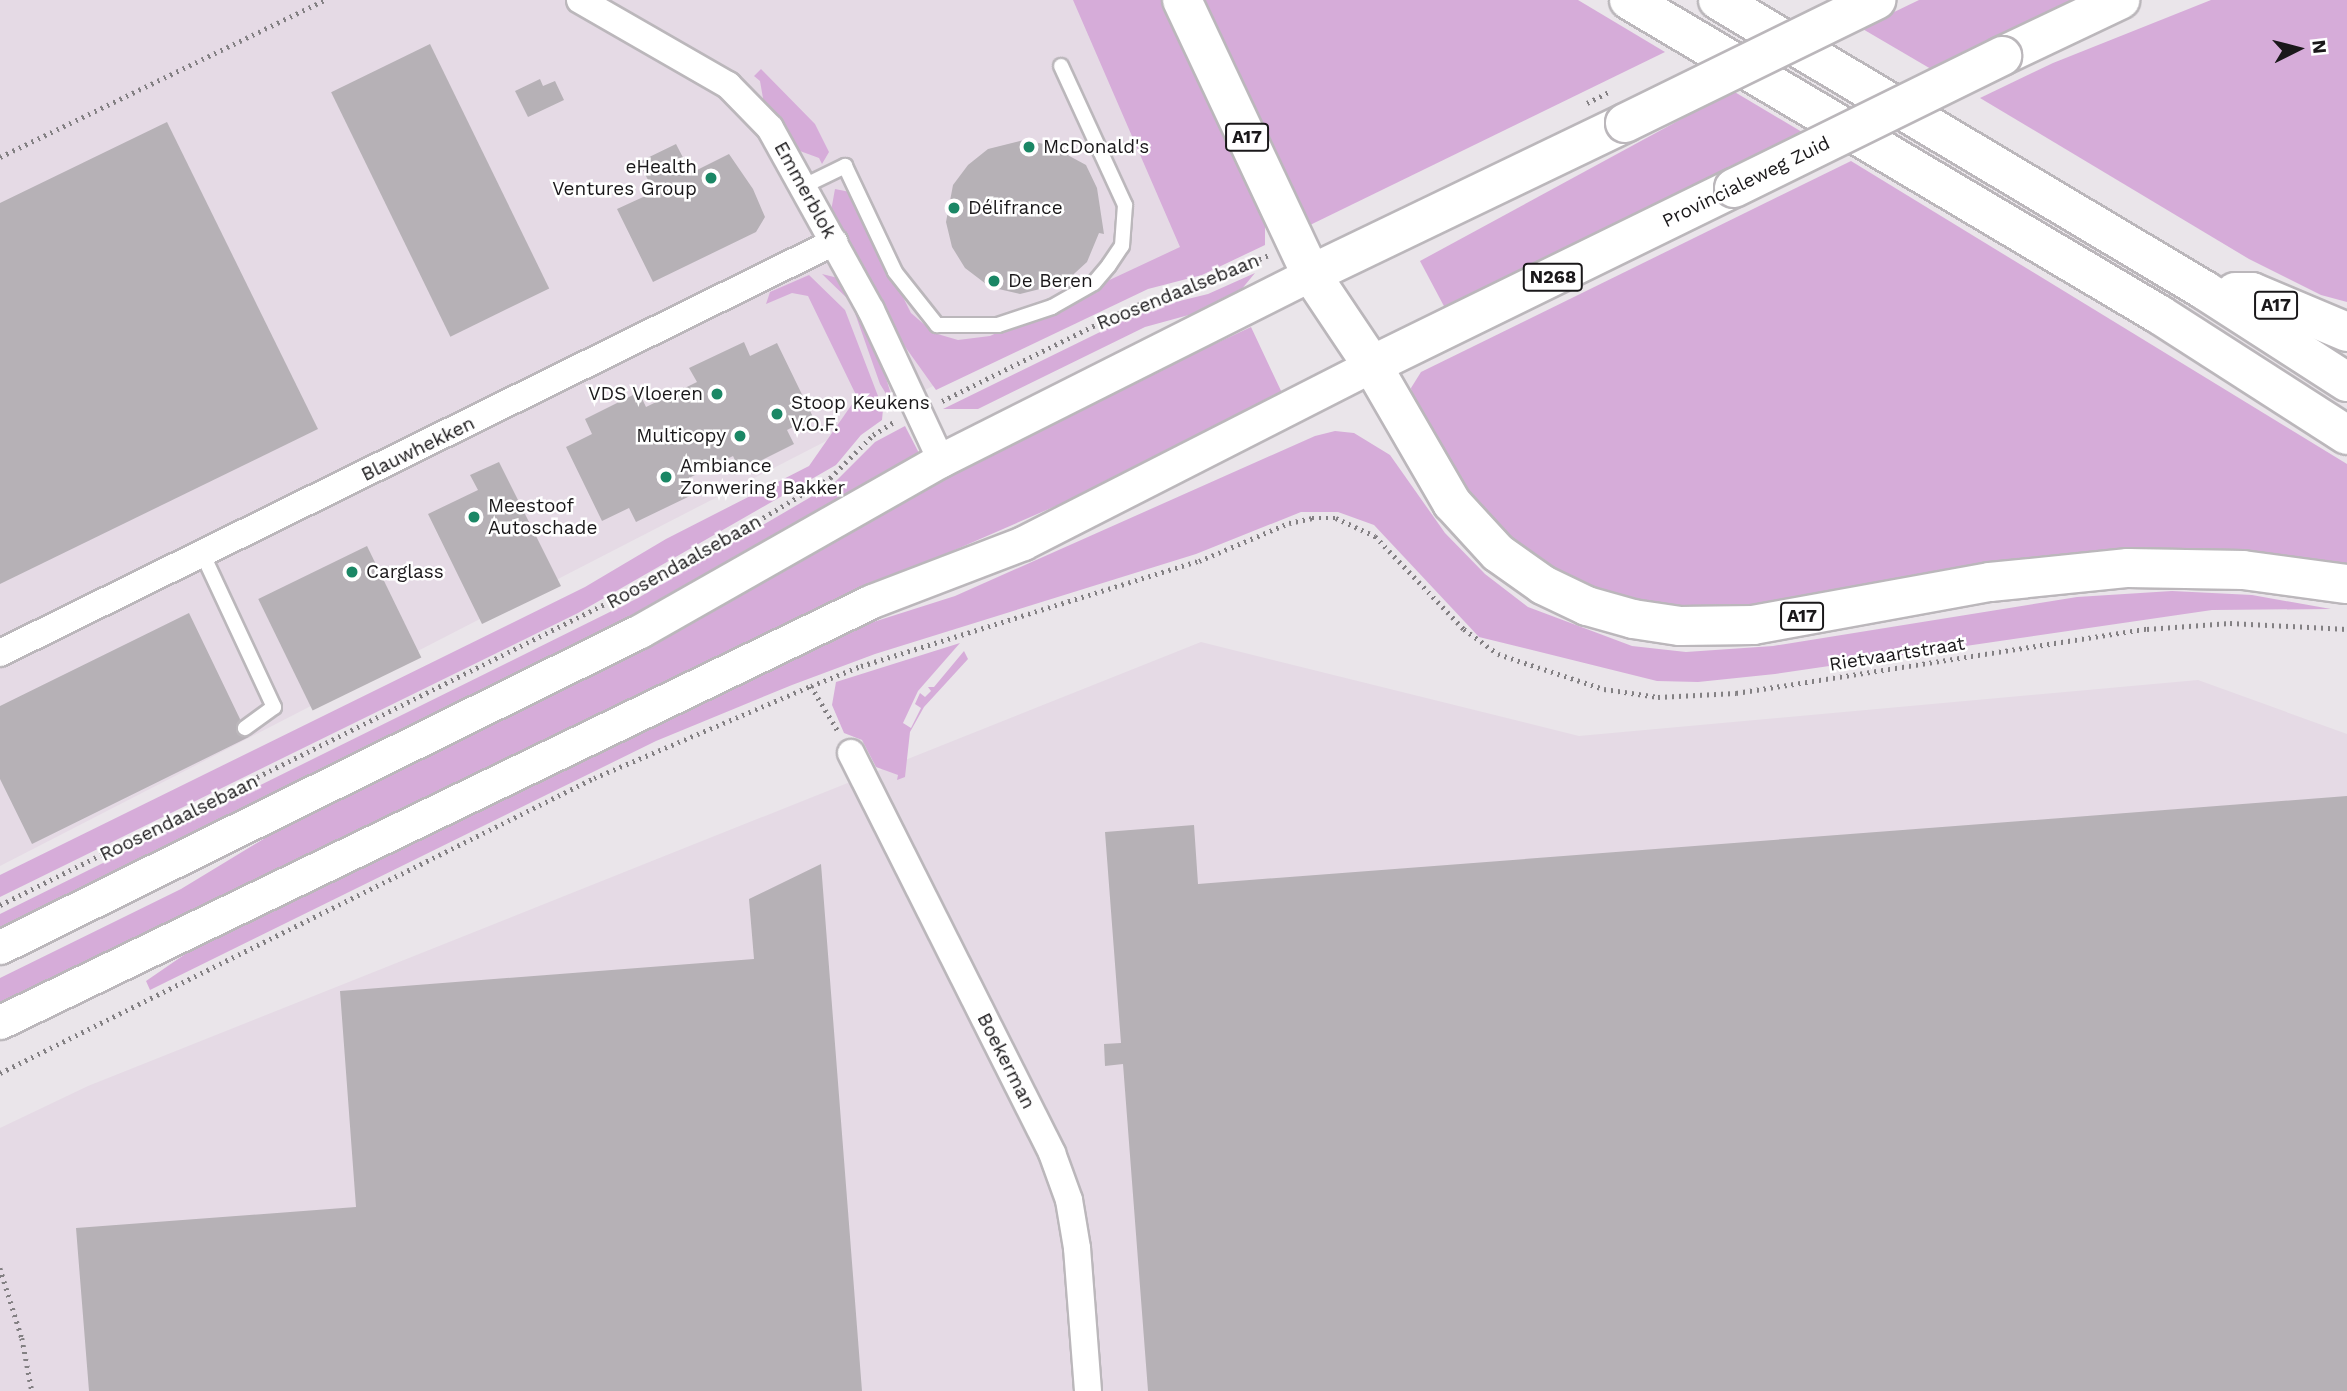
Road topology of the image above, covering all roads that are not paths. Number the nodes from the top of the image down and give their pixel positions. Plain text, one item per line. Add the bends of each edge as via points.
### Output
1 (580, 0) edge
2 (1182, 0) edge
3 (1629, 0) edge
4 (1717, 0) edge
5 (1877, 0) edge
6 (2120, 0) edge
7 (1061, 66) dead end
8 (804, 186) junction
9 (834, 242) junction
10 (1303, 259) junction
11 (2204, 290) junction
12 (2347, 332) edge
13 (1371, 365) junction
14 (2347, 382) edge
15 (2347, 435) edge
16 (941, 460) junction
17 (203, 555) junction
18 (2347, 584) edge
19 (0, 653) edge
20 (245, 728) dead end
21 (850, 753) road end
22 (0, 947) edge
23 (0, 1023) edge
24 (1088, 1391) edge

1 - 8 street, Emmerblok via 728,85 771,128
2 - 10 main road, A17
3 - 15 main road via 2160,315
4 - 11 main road, A17
5 - 10 main road, bridge via 1625,123
6 - 13 main road, Provincialeweg Zuid / N268, bridge
7 - 8 lane via 1125,205 1122,246 1109,265 1094,283 1052,307 998,325 937,325 895,272 845,166
8 - 9 street, Emmerblok
9 - 16 street, Emmerblok
9 - 17 street, Blauwhekken
10 - 13 main road
10 - 16 street, Roosendaalsebaan via 1247,308
11 - 12 main road, A17 via 2252,292
11 - 14 main road, A17
13 - 18 main road, A17 via 1452,503 1498,553 1543,585 1587,606 1633,619 1681,626 1753,625 1990,582 2128,568 2243,570
13 - 23 street, N268 via 1023,543 872,601
16 - 22 street, Roosendaalsebaan via 640,631
17 - 19 street, Blauwhekken
17 - 20 lane via 275,706
21 - 24 street, Boekerman via 1052,1153 1069,1200 1077,1248

